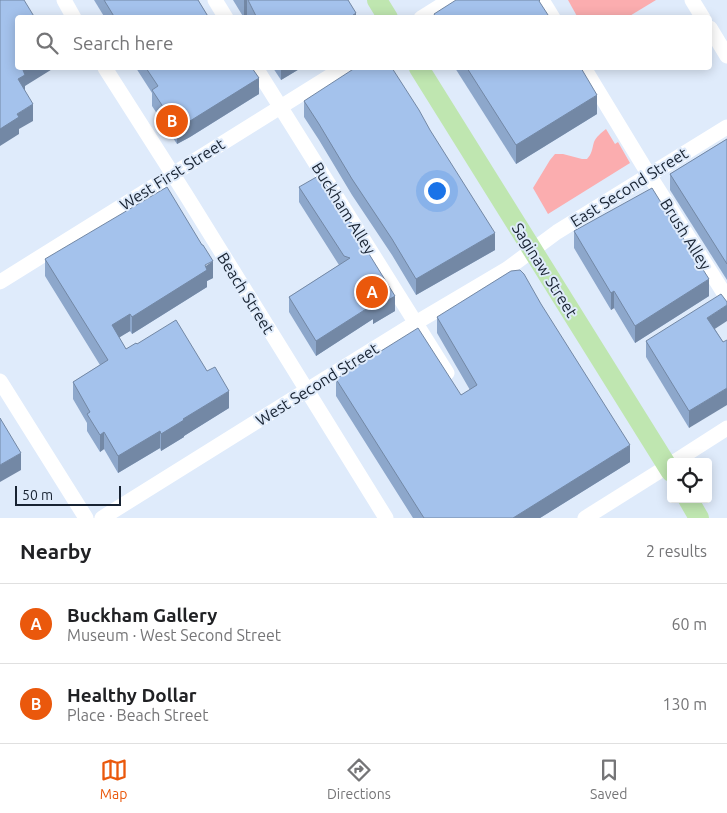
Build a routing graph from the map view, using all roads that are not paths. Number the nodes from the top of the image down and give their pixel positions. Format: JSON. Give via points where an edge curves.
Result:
{"nodes":[{"id":1,"x":64,"y":0,"type":"edge"},
{"id":2,"x":215,"y":0,"type":"edge"},
{"id":3,"x":377,"y":0,"type":"edge"},
{"id":4,"x":450,"y":0,"type":"edge"},
{"id":5,"x":542,"y":0,"type":"edge"},
{"id":6,"x":692,"y":0,"type":"edge"},
{"id":7,"x":72,"y":15,"type":"edge"},
{"id":8,"x":224,"y":15,"type":"edge"},
{"id":9,"x":386,"y":15,"type":"edge"},
{"id":10,"x":427,"y":15,"type":"edge"},
{"id":11,"x":550,"y":15,"type":"edge"},
{"id":12,"x":701,"y":15,"type":"edge"},
{"id":13,"x":712,"y":31,"type":"edge"},
{"id":14,"x":727,"y":56,"type":"edge"},
{"id":15,"x":106,"y":70,"type":"edge"},
{"id":16,"x":257,"y":70,"type":"edge"},
{"id":17,"x":341,"y":70,"type":"edge"},
{"id":18,"x":420,"y":70,"type":"edge"},
{"id":19,"x":585,"y":70,"type":"edge"},
{"id":20,"x":281,"y":106,"type":"junction"},
{"id":21,"x":727,"y":127,"type":"edge"},
{"id":22,"x":172,"y":174,"type":"junction"},
{"id":23,"x":649,"y":175,"type":"junction"},
{"id":24,"x":533,"y":250,"type":"junction"},
{"id":25,"x":0,"y":282,"type":"edge"},
{"id":26,"x":724,"y":299,"type":"edge"},
{"id":27,"x":416,"y":323,"type":"junction"},
{"id":28,"x":447,"y":373,"type":"edge"},
{"id":29,"x":0,"y":381,"type":"edge"},
{"id":30,"x":307,"y":390,"type":"junction"},
{"id":31,"x":727,"y":428,"type":"edge"},
{"id":32,"x":683,"y":458,"type":"edge"},
{"id":33,"x":667,"y":460,"type":"edge"},
{"id":34,"x":667,"y":468,"type":"edge"},
{"id":35,"x":691,"y":503,"type":"edge"},
{"id":36,"x":86,"y":518,"type":"edge"},
{"id":37,"x":102,"y":518,"type":"edge"},
{"id":38,"x":386,"y":518,"type":"edge"},
{"id":39,"x":585,"y":518,"type":"edge"},
{"id":40,"x":700,"y":518,"type":"edge"}],
"edges":[{"from":1,"to":7,"type":"street"},
{"from":2,"to":8,"type":"street"},
{"from":3,"to":9,"type":"main road"},
{"from":4,"to":10,"type":"street"},
{"from":5,"to":11,"type":"street"},
{"from":6,"to":12,"type":"street"},
{"from":13,"to":14,"type":"street"},
{"from":15,"to":22,"type":"street","name":"Beach Street"},
{"from":16,"to":20,"type":"street","name":"Buckham Alley"},
{"from":17,"to":20,"type":"street","name":"West First Street"},
{"from":18,"to":24,"type":"main road","name":"Saginaw Street"},
{"from":19,"to":23,"type":"street","name":"Brush Alley"},
{"from":20,"to":22,"type":"street","name":"West First Street"},
{"from":20,"to":27,"type":"street","name":"Buckham Alley"},
{"from":21,"to":23,"type":"street","name":"East Second Street"},
{"from":22,"to":25,"type":"street","name":"West First Street"},
{"from":22,"to":30,"type":"street","name":"Beach Street"},
{"from":23,"to":24,"type":"street","name":"East Second Street","via":[[556,232]]},
{"from":23,"to":26,"type":"street","name":"Brush Alley"},
{"from":24,"to":27,"type":"street","name":"West Second Street"},
{"from":24,"to":33,"type":"main road","name":"Saginaw Street"},
{"from":27,"to":28,"type":"street","name":"Buckham Alley"},
{"from":27,"to":30,"type":"street","name":"West Second Street"},
{"from":29,"to":36,"type":"street"},
{"from":30,"to":37,"type":"street","name":"West Second Street"},
{"from":30,"to":38,"type":"street","name":"Beach Street"},
{"from":31,"to":32,"type":"street"},
{"from":34,"to":39,"type":"street"},
{"from":35,"to":40,"type":"main road"}]}
